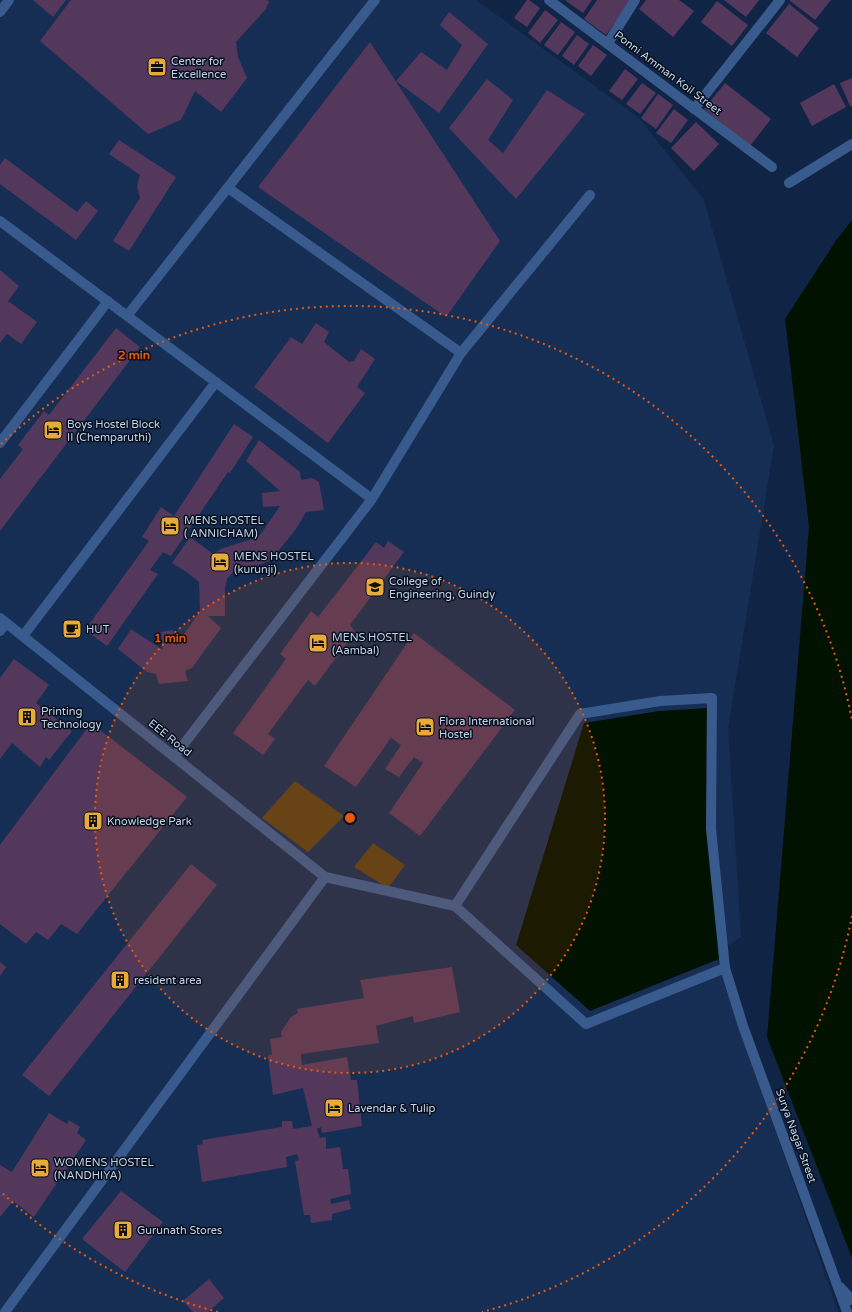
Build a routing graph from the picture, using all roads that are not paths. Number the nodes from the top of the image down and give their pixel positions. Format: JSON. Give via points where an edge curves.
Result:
{"nodes":[{"id":1,"x":9,"y":0,"type":"edge"},
{"id":2,"x":375,"y":0,"type":"edge"},
{"id":3,"x":549,"y":0,"type":"edge"},
{"id":4,"x":635,"y":0,"type":"edge"},
{"id":5,"x":780,"y":0,"type":"edge"},
{"id":6,"x":0,"y":12,"type":"edge"},
{"id":7,"x":608,"y":43,"type":"junction"},
{"id":8,"x":694,"y":109,"type":"junction"},
{"id":9,"x":852,"y":144,"type":"edge"},
{"id":10,"x":772,"y":167,"type":"dead end"},
{"id":11,"x":789,"y":184,"type":"dead end"},
{"id":12,"x":228,"y":188,"type":"junction"},
{"id":13,"x":590,"y":195,"type":"dead end"},
{"id":14,"x":0,"y":221,"type":"edge"},
{"id":15,"x":108,"y":301,"type":"junction"},
{"id":16,"x":127,"y":316,"type":"junction"},
{"id":17,"x":461,"y":353,"type":"junction"},
{"id":18,"x":216,"y":382,"type":"junction"},
{"id":19,"x":0,"y":443,"type":"edge"},
{"id":20,"x":372,"y":499,"type":"junction"},
{"id":21,"x":2,"y":624,"type":"edge"},
{"id":22,"x":23,"y":636,"type":"junction"},
{"id":23,"x":174,"y":757,"type":"junction"},
{"id":24,"x":325,"y":877,"type":"junction"},
{"id":25,"x":455,"y":906,"type":"junction"},
{"id":26,"x":725,"y":968,"type":"junction"},
{"id":27,"x":836,"y":1282,"type":"junction"},
{"id":28,"x":852,"y":1300,"type":"edge"},
{"id":29,"x":5,"y":1312,"type":"edge"},
{"id":30,"x":847,"y":1312,"type":"edge"}],
"edges":[{"from":1,"to":6,"type":"street"},
{"from":2,"to":12,"type":"street"},
{"from":3,"to":7,"type":"street","name":"Ponni Amman Koil Street"},
{"from":4,"to":7,"type":"street"},
{"from":5,"to":8,"type":"street"},
{"from":7,"to":8,"type":"street","name":"Ponni Amman Koil Street"},
{"from":8,"to":10,"type":"street","name":"Ponni Amman Koil Street"},
{"from":9,"to":11,"type":"street"},
{"from":12,"to":16,"type":"street"},
{"from":12,"to":17,"type":"street"},
{"from":13,"to":17,"type":"street"},
{"from":14,"to":15,"type":"street"},
{"from":15,"to":16,"type":"street"},
{"from":15,"to":19,"type":"street"},
{"from":16,"to":18,"type":"street"},
{"from":17,"to":20,"type":"street"},
{"from":18,"to":20,"type":"street"},
{"from":18,"to":22,"type":"street"},
{"from":20,"to":23,"type":"street"},
{"from":21,"to":22,"type":"street","name":"EEE Road"},
{"from":22,"to":23,"type":"street","name":"EEE Road"},
{"from":23,"to":24,"type":"street","name":"EEE Road"},
{"from":24,"to":25,"type":"street"},
{"from":24,"to":29,"type":"street"},
{"from":25,"to":26,"type":"street","via":[[586,1024]]},
{"from":25,"to":26,"type":"street","name":"Surya Nagar Street","via":[[580,714],[660,701],[712,698],[711,829]]},
{"from":26,"to":27,"type":"street","name":"Surya Nagar Street","via":[[743,1026]]},
{"from":27,"to":28,"type":"street"},
{"from":27,"to":30,"type":"street","name":"Surya Nagar Street"}]}
